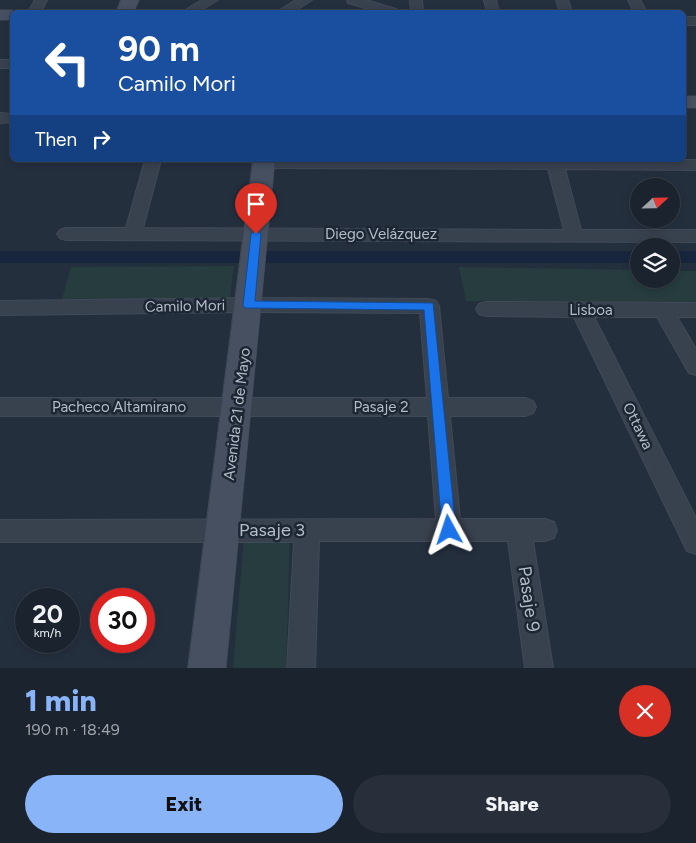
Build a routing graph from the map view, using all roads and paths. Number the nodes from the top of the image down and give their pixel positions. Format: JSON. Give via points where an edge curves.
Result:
{"nodes":[{"id":1,"x":212,"y":0,"type":"edge"},
{"id":2,"x":306,"y":0,"type":"edge"},
{"id":3,"x":353,"y":0,"type":"edge"},
{"id":4,"x":400,"y":0,"type":"edge"},
{"id":5,"x":193,"y":10,"type":"edge"},
{"id":6,"x":288,"y":10,"type":"edge"},
{"id":7,"x":379,"y":10,"type":"edge"},
{"id":8,"x":387,"y":10,"type":"edge"},
{"id":9,"x":152,"y":162,"type":"edge"},
{"id":10,"x":264,"y":162,"type":"edge"},
{"id":11,"x":555,"y":162,"type":"edge"},
{"id":12,"x":696,"y":165,"type":"edge"},
{"id":13,"x":66,"y":234,"type":"dead end"},
{"id":14,"x":133,"y":234,"type":"junction"},
{"id":15,"x":574,"y":235,"type":"junction"},
{"id":16,"x":696,"y":236,"type":"edge"},
{"id":17,"x":255,"y":247,"type":"junction"},
{"id":18,"x":249,"y":305,"type":"junction"},
{"id":19,"x":0,"y":308,"type":"edge"},
{"id":20,"x":486,"y":309,"type":"dead end"},
{"id":21,"x":580,"y":310,"type":"junction"},
{"id":22,"x":663,"y":310,"type":"junction"},
{"id":23,"x":696,"y":310,"type":"edge"},
{"id":24,"x":696,"y":367,"type":"edge"},
{"id":25,"x":238,"y":406,"type":"junction"},
{"id":26,"x":0,"y":407,"type":"edge"},
{"id":27,"x":438,"y":407,"type":"junction"},
{"id":28,"x":525,"y":407,"type":"dead end"},
{"id":29,"x":223,"y":530,"type":"junction"},
{"id":30,"x":307,"y":530,"type":"junction"},
{"id":31,"x":449,"y":530,"type":"junction"},
{"id":32,"x":519,"y":530,"type":"junction"},
{"id":33,"x":545,"y":530,"type":"dead end"},
{"id":34,"x":0,"y":532,"type":"edge"},
{"id":35,"x":696,"y":543,"type":"edge"},
{"id":36,"x":207,"y":668,"type":"edge"},
{"id":37,"x":301,"y":668,"type":"edge"},
{"id":38,"x":540,"y":668,"type":"edge"}],
"edges":[{"from":1,"to":5,"type":"street"},
{"from":2,"to":6,"type":"street"},
{"from":3,"to":7,"type":"street"},
{"from":4,"to":8,"type":"street"},
{"from":9,"to":14,"type":"street"},
{"from":10,"to":11,"type":"street"},
{"from":10,"to":17,"type":"street","name":"Avenida 21 de Mayo"},
{"from":11,"to":12,"type":"street"},
{"from":11,"to":15,"type":"street"},
{"from":13,"to":14,"type":"street","name":"Diego Velázquez"},
{"from":14,"to":17,"type":"street","name":"Diego Velázquez"},
{"from":15,"to":16,"type":"street","name":"Diego Velázquez"},
{"from":15,"to":17,"type":"street","name":"Diego Velázquez"},
{"from":17,"to":18,"type":"street","name":"Avenida 21 de Mayo"},
{"from":18,"to":19,"type":"street","name":"Camilo Mori"},
{"from":18,"to":25,"type":"street","name":"Avenida 21 de Mayo"},
{"from":18,"to":27,"type":"street","name":"Camilo Mori","via":[[429,306]]},
{"from":20,"to":21,"type":"street","name":"Lisboa"},
{"from":21,"to":22,"type":"street","name":"Lisboa"},
{"from":21,"to":35,"type":"street","name":"Ottawa"},
{"from":22,"to":23,"type":"street","name":"Lisboa"},
{"from":22,"to":24,"type":"street"},
{"from":25,"to":26,"type":"street","name":"Pacheco Altamirano"},
{"from":25,"to":27,"type":"street","name":"Pasaje 2"},
{"from":25,"to":29,"type":"street","name":"Avenida 21 de Mayo"},
{"from":27,"to":28,"type":"street","name":"Pasaje 2"},
{"from":27,"to":31,"type":"street"},
{"from":29,"to":30,"type":"street","name":"Pasaje 3"},
{"from":29,"to":34,"type":"street","name":"Pasaje 3"},
{"from":29,"to":36,"type":"street","name":"Avenida 21 de Mayo"},
{"from":30,"to":31,"type":"street","name":"Pasaje 3"},
{"from":30,"to":37,"type":"street"},
{"from":31,"to":32,"type":"street","name":"Pasaje 3"},
{"from":32,"to":33,"type":"street","name":"Pasaje 3"},
{"from":32,"to":38,"type":"street","name":"Pasaje 9"}]}
